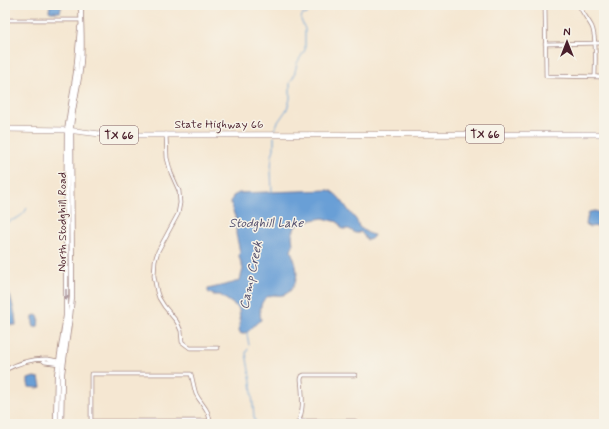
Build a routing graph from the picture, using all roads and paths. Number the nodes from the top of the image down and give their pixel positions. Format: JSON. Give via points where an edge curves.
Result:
{"nodes":[{"id":1,"x":81,"y":5,"type":"edge"},
{"id":2,"x":545,"y":5,"type":"edge"},
{"id":3,"x":579,"y":5,"type":"edge"},
{"id":4,"x":5,"y":20,"type":"edge"},
{"id":5,"x":81,"y":20,"type":"junction"},
{"id":6,"x":595,"y":43,"type":"junction"},
{"id":7,"x":604,"y":43,"type":"edge"},
{"id":8,"x":545,"y":44,"type":"junction"},
{"id":9,"x":595,"y":77,"type":"junction"},
{"id":10,"x":604,"y":77,"type":"edge"},
{"id":11,"x":5,"y":129,"type":"edge"},
{"id":12,"x":69,"y":130,"type":"junction"},
{"id":13,"x":166,"y":134,"type":"junction"},
{"id":14,"x":604,"y":134,"type":"edge"},
{"id":15,"x":218,"y":348,"type":"dead end"},
{"id":16,"x":60,"y":363,"type":"junction"},
{"id":17,"x":5,"y":370,"type":"edge"},
{"id":18,"x":355,"y":375,"type":"dead end"},
{"id":19,"x":91,"y":422,"type":"edge"},
{"id":20,"x":210,"y":422,"type":"edge"},
{"id":21,"x":298,"y":422,"type":"edge"},
{"id":22,"x":355,"y":422,"type":"dead end"},
{"id":23,"x":56,"y":424,"type":"edge"},
{"id":24,"x":61,"y":424,"type":"edge"}],
"edges":[{"from":1,"to":5,"type":"street","name":"North Stodghill Road"},
{"from":2,"to":8,"type":"street"},
{"from":3,"to":6,"type":"street","via":[[592,27]]},
{"from":4,"to":5,"type":"street"},
{"from":5,"to":12,"type":"street","name":"North Stodghill Road"},
{"from":6,"to":7,"type":"street"},
{"from":6,"to":8,"type":"street"},
{"from":6,"to":9,"type":"street"},
{"from":8,"to":9,"type":"street","via":[[546,76]]},
{"from":9,"to":10,"type":"street"},
{"from":11,"to":12,"type":"main road","number":"TX 66"},
{"from":12,"to":13,"type":"main road","name":"State Highway 66","number":"TX 66","via":[[100,134]]},
{"from":12,"to":16,"type":"main road","name":"North Stodghill Road","via":[[66,316]]},
{"from":13,"to":14,"type":"main road","name":"State Highway 66","number":"TX 66"},
{"from":13,"to":15,"type":"street","via":[[166,158],[179,191],[180,203],[178,214],[155,261],[156,290],[164,306],[178,322],[182,342],[190,348]]},
{"from":16,"to":17,"type":"street","via":[[40,359],[25,361]]},
{"from":16,"to":23,"type":"main road","name":"North Stodghill Road","via":[[56,388]]},
{"from":16,"to":24,"type":"main road","name":"North Stodghill Road"},
{"from":18,"to":21,"type":"street","via":[[302,376],[302,409]]},
{"from":19,"to":20,"type":"street"},
{"from":19,"to":20,"type":"street","via":[[91,374],[191,374],[197,396],[207,409]]},
{"from":21,"to":22,"type":"street"}]}
